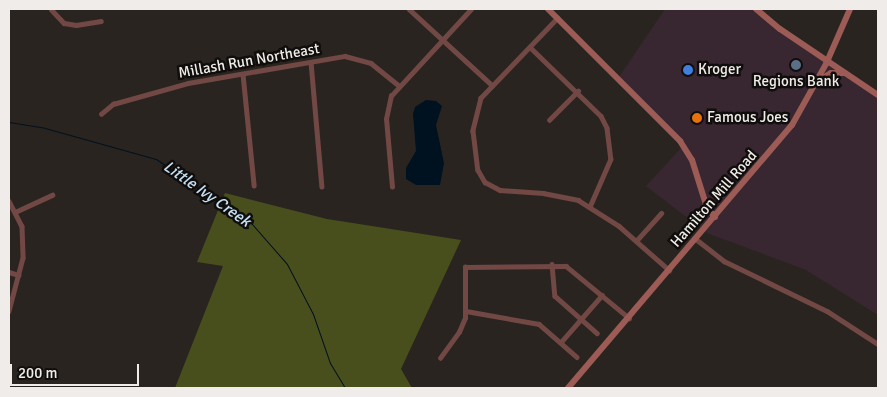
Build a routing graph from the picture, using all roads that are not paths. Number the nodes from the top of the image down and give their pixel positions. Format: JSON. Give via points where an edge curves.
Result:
{"nodes":[{"id":1,"x":51,"y":9,"type":"edge"},
{"id":2,"x":409,"y":9,"type":"edge"},
{"id":3,"x":471,"y":9,"type":"edge"},
{"id":4,"x":548,"y":9,"type":"edge"},
{"id":5,"x":756,"y":9,"type":"edge"},
{"id":6,"x":850,"y":9,"type":"edge"},
{"id":7,"x":558,"y":18,"type":"junction"},
{"id":8,"x":101,"y":21,"type":"dead end"},
{"id":9,"x":442,"y":40,"type":"junction"},
{"id":10,"x":530,"y":47,"type":"junction"},
{"id":11,"x":828,"y":59,"type":"junction"},
{"id":12,"x":312,"y":62,"type":"junction"},
{"id":13,"x":847,"y":73,"type":"junction"},
{"id":14,"x":243,"y":74,"type":"junction"},
{"id":15,"x":817,"y":82,"type":"junction"},
{"id":16,"x":398,"y":85,"type":"junction"},
{"id":17,"x":492,"y":85,"type":"junction"},
{"id":18,"x":578,"y":92,"type":"junction"},
{"id":19,"x":878,"y":95,"type":"edge"},
{"id":20,"x":101,"y":114,"type":"dead end"},
{"id":21,"x":549,"y":120,"type":"dead end"},
{"id":22,"x":254,"y":185,"type":"dead end"},
{"id":23,"x":322,"y":187,"type":"dead end"},
{"id":24,"x":392,"y":187,"type":"dead end"},
{"id":25,"x":52,"y":196,"type":"dead end"},
{"id":26,"x":9,"y":201,"type":"edge"},
{"id":27,"x":590,"y":207,"type":"junction"},
{"id":28,"x":15,"y":212,"type":"junction"},
{"id":29,"x":661,"y":213,"type":"dead end"},
{"id":30,"x":715,"y":217,"type":"junction"},
{"id":31,"x":696,"y":239,"type":"junction"},
{"id":32,"x":637,"y":240,"type":"junction"},
{"id":33,"x":552,"y":264,"type":"junction"},
{"id":34,"x":669,"y":270,"type":"junction"},
{"id":35,"x":9,"y":272,"type":"edge"},
{"id":36,"x":19,"y":275,"type":"junction"},
{"id":37,"x":602,"y":296,"type":"junction"},
{"id":38,"x":9,"y":311,"type":"edge"},
{"id":39,"x":466,"y":311,"type":"junction"},
{"id":40,"x":629,"y":318,"type":"junction"},
{"id":41,"x":581,"y":320,"type":"junction"},
{"id":42,"x":597,"y":333,"type":"dead end"},
{"id":43,"x":561,"y":342,"type":"junction"},
{"id":44,"x":878,"y":344,"type":"edge"},
{"id":45,"x":577,"y":357,"type":"dead end"},
{"id":46,"x":440,"y":358,"type":"dead end"},
{"id":47,"x":568,"y":388,"type":"edge"}],
"edges":[{"from":1,"to":8,"type":"street","via":[[64,23],[76,25]]},
{"from":2,"to":9,"type":"street"},
{"from":3,"to":9,"type":"street"},
{"from":4,"to":7,"type":"main road"},
{"from":5,"to":11,"type":"main road","via":[[780,29]]},
{"from":6,"to":11,"type":"main road","name":"Hamilton Mill Road"},
{"from":7,"to":10,"type":"street"},
{"from":7,"to":30,"type":"main road","via":[[680,141],[692,160],[707,208]]},
{"from":9,"to":16,"type":"street"},
{"from":9,"to":17,"type":"street"},
{"from":10,"to":17,"type":"street"},
{"from":10,"to":18,"type":"street"},
{"from":11,"to":13,"type":"main road"},
{"from":11,"to":15,"type":"main road","name":"Hamilton Mill Road"},
{"from":12,"to":14,"type":"street","name":"Millash Run Northeast"},
{"from":12,"to":16,"type":"street","name":"Millash Run Northeast","via":[[346,56],[360,58],[382,70]]},
{"from":12,"to":23,"type":"street"},
{"from":13,"to":15,"type":"main road","via":[[831,72]]},
{"from":13,"to":19,"type":"main road"},
{"from":14,"to":20,"type":"street","name":"Millash Run Northeast","via":[[188,83],[113,104]]},
{"from":14,"to":22,"type":"street"},
{"from":15,"to":30,"type":"main road","name":"Hamilton Mill Road","via":[[792,125]]},
{"from":16,"to":24,"type":"street","via":[[387,107]]},
{"from":17,"to":27,"type":"street","via":[[477,108],[473,131],[478,170],[485,182],[500,190],[555,194]]},
{"from":18,"to":21,"type":"street"},
{"from":18,"to":27,"type":"street","via":[[601,116],[612,151],[609,166]]},
{"from":25,"to":28,"type":"street"},
{"from":26,"to":28,"type":"street"},
{"from":27,"to":32,"type":"street"},
{"from":28,"to":36,"type":"street","via":[[22,226],[23,258]]},
{"from":29,"to":32,"type":"street"},
{"from":30,"to":31,"type":"main road","name":"Hamilton Mill Road"},
{"from":31,"to":34,"type":"main road","name":"Hamilton Mill Road"},
{"from":31,"to":44,"type":"street","via":[[724,261],[827,311]]},
{"from":32,"to":34,"type":"street"},
{"from":33,"to":37,"type":"street","via":[[572,268]]},
{"from":33,"to":39,"type":"street","via":[[465,267]]},
{"from":33,"to":41,"type":"street","via":[[553,292]]},
{"from":34,"to":40,"type":"main road","name":"Hamilton Mill Road"},
{"from":35,"to":36,"type":"street"},
{"from":36,"to":38,"type":"street"},
{"from":37,"to":40,"type":"street"},
{"from":37,"to":41,"type":"street"},
{"from":39,"to":43,"type":"street","via":[[533,322]]},
{"from":39,"to":46,"type":"street","via":[[459,332]]},
{"from":40,"to":47,"type":"main road","name":"Hamilton Mill Road"},
{"from":41,"to":42,"type":"street"},
{"from":41,"to":43,"type":"street"},
{"from":43,"to":45,"type":"street"}]}
